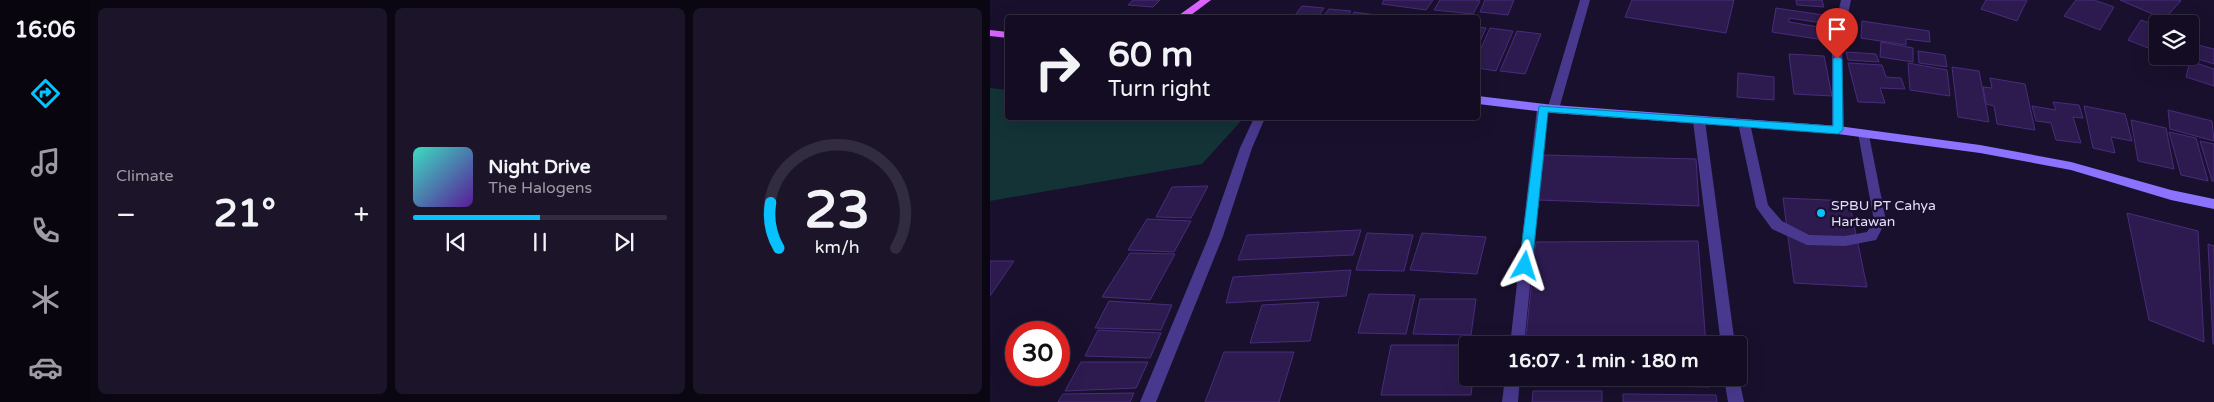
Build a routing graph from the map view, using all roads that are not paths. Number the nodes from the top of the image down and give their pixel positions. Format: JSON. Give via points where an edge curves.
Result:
{"nodes":[{"id":1,"x":1206,"y":0,"type":"edge"},
{"id":2,"x":1585,"y":0,"type":"edge"},
{"id":3,"x":1846,"y":0,"type":"edge"},
{"id":4,"x":1184,"y":15,"type":"edge"},
{"id":5,"x":990,"y":33,"type":"edge"},
{"id":6,"x":1005,"y":35,"type":"edge"},
{"id":7,"x":1480,"y":100,"type":"edge"},
{"id":8,"x":1548,"y":109,"type":"junction"},
{"id":9,"x":1258,"y":120,"type":"edge"},
{"id":10,"x":1699,"y":121,"type":"junction"},
{"id":11,"x":1744,"y":123,"type":"junction"},
{"id":12,"x":1838,"y":130,"type":"junction"},
{"id":13,"x":1864,"y":133,"type":"junction"},
{"id":14,"x":2214,"y":204,"type":"edge"},
{"id":15,"x":1517,"y":336,"type":"edge"},
{"id":16,"x":1727,"y":336,"type":"edge"},
{"id":17,"x":1512,"y":386,"type":"edge"},
{"id":18,"x":1733,"y":386,"type":"edge"},
{"id":19,"x":1148,"y":402,"type":"edge"},
{"id":20,"x":1510,"y":402,"type":"edge"},
{"id":21,"x":1736,"y":402,"type":"edge"}],
"edges":[{"from":1,"to":4,"type":"main road"},
{"from":2,"to":8,"type":"street"},
{"from":3,"to":12,"type":"street","via":[[1837,42]]},
{"from":5,"to":6,"type":"main road"},
{"from":7,"to":8,"type":"street"},
{"from":8,"to":10,"type":"street"},
{"from":8,"to":15,"type":"street"},
{"from":9,"to":19,"type":"street","via":[[1216,236]]},
{"from":10,"to":11,"type":"street"},
{"from":10,"to":16,"type":"street"},
{"from":11,"to":12,"type":"street"},
{"from":11,"to":13,"type":"street","via":[[1762,208],[1777,225],[1807,240],[1845,242],[1871,236],[1880,221]]},
{"from":12,"to":13,"type":"street"},
{"from":13,"to":14,"type":"street","via":[[2071,166]]},
{"from":17,"to":20,"type":"street"},
{"from":18,"to":21,"type":"street"}]}
